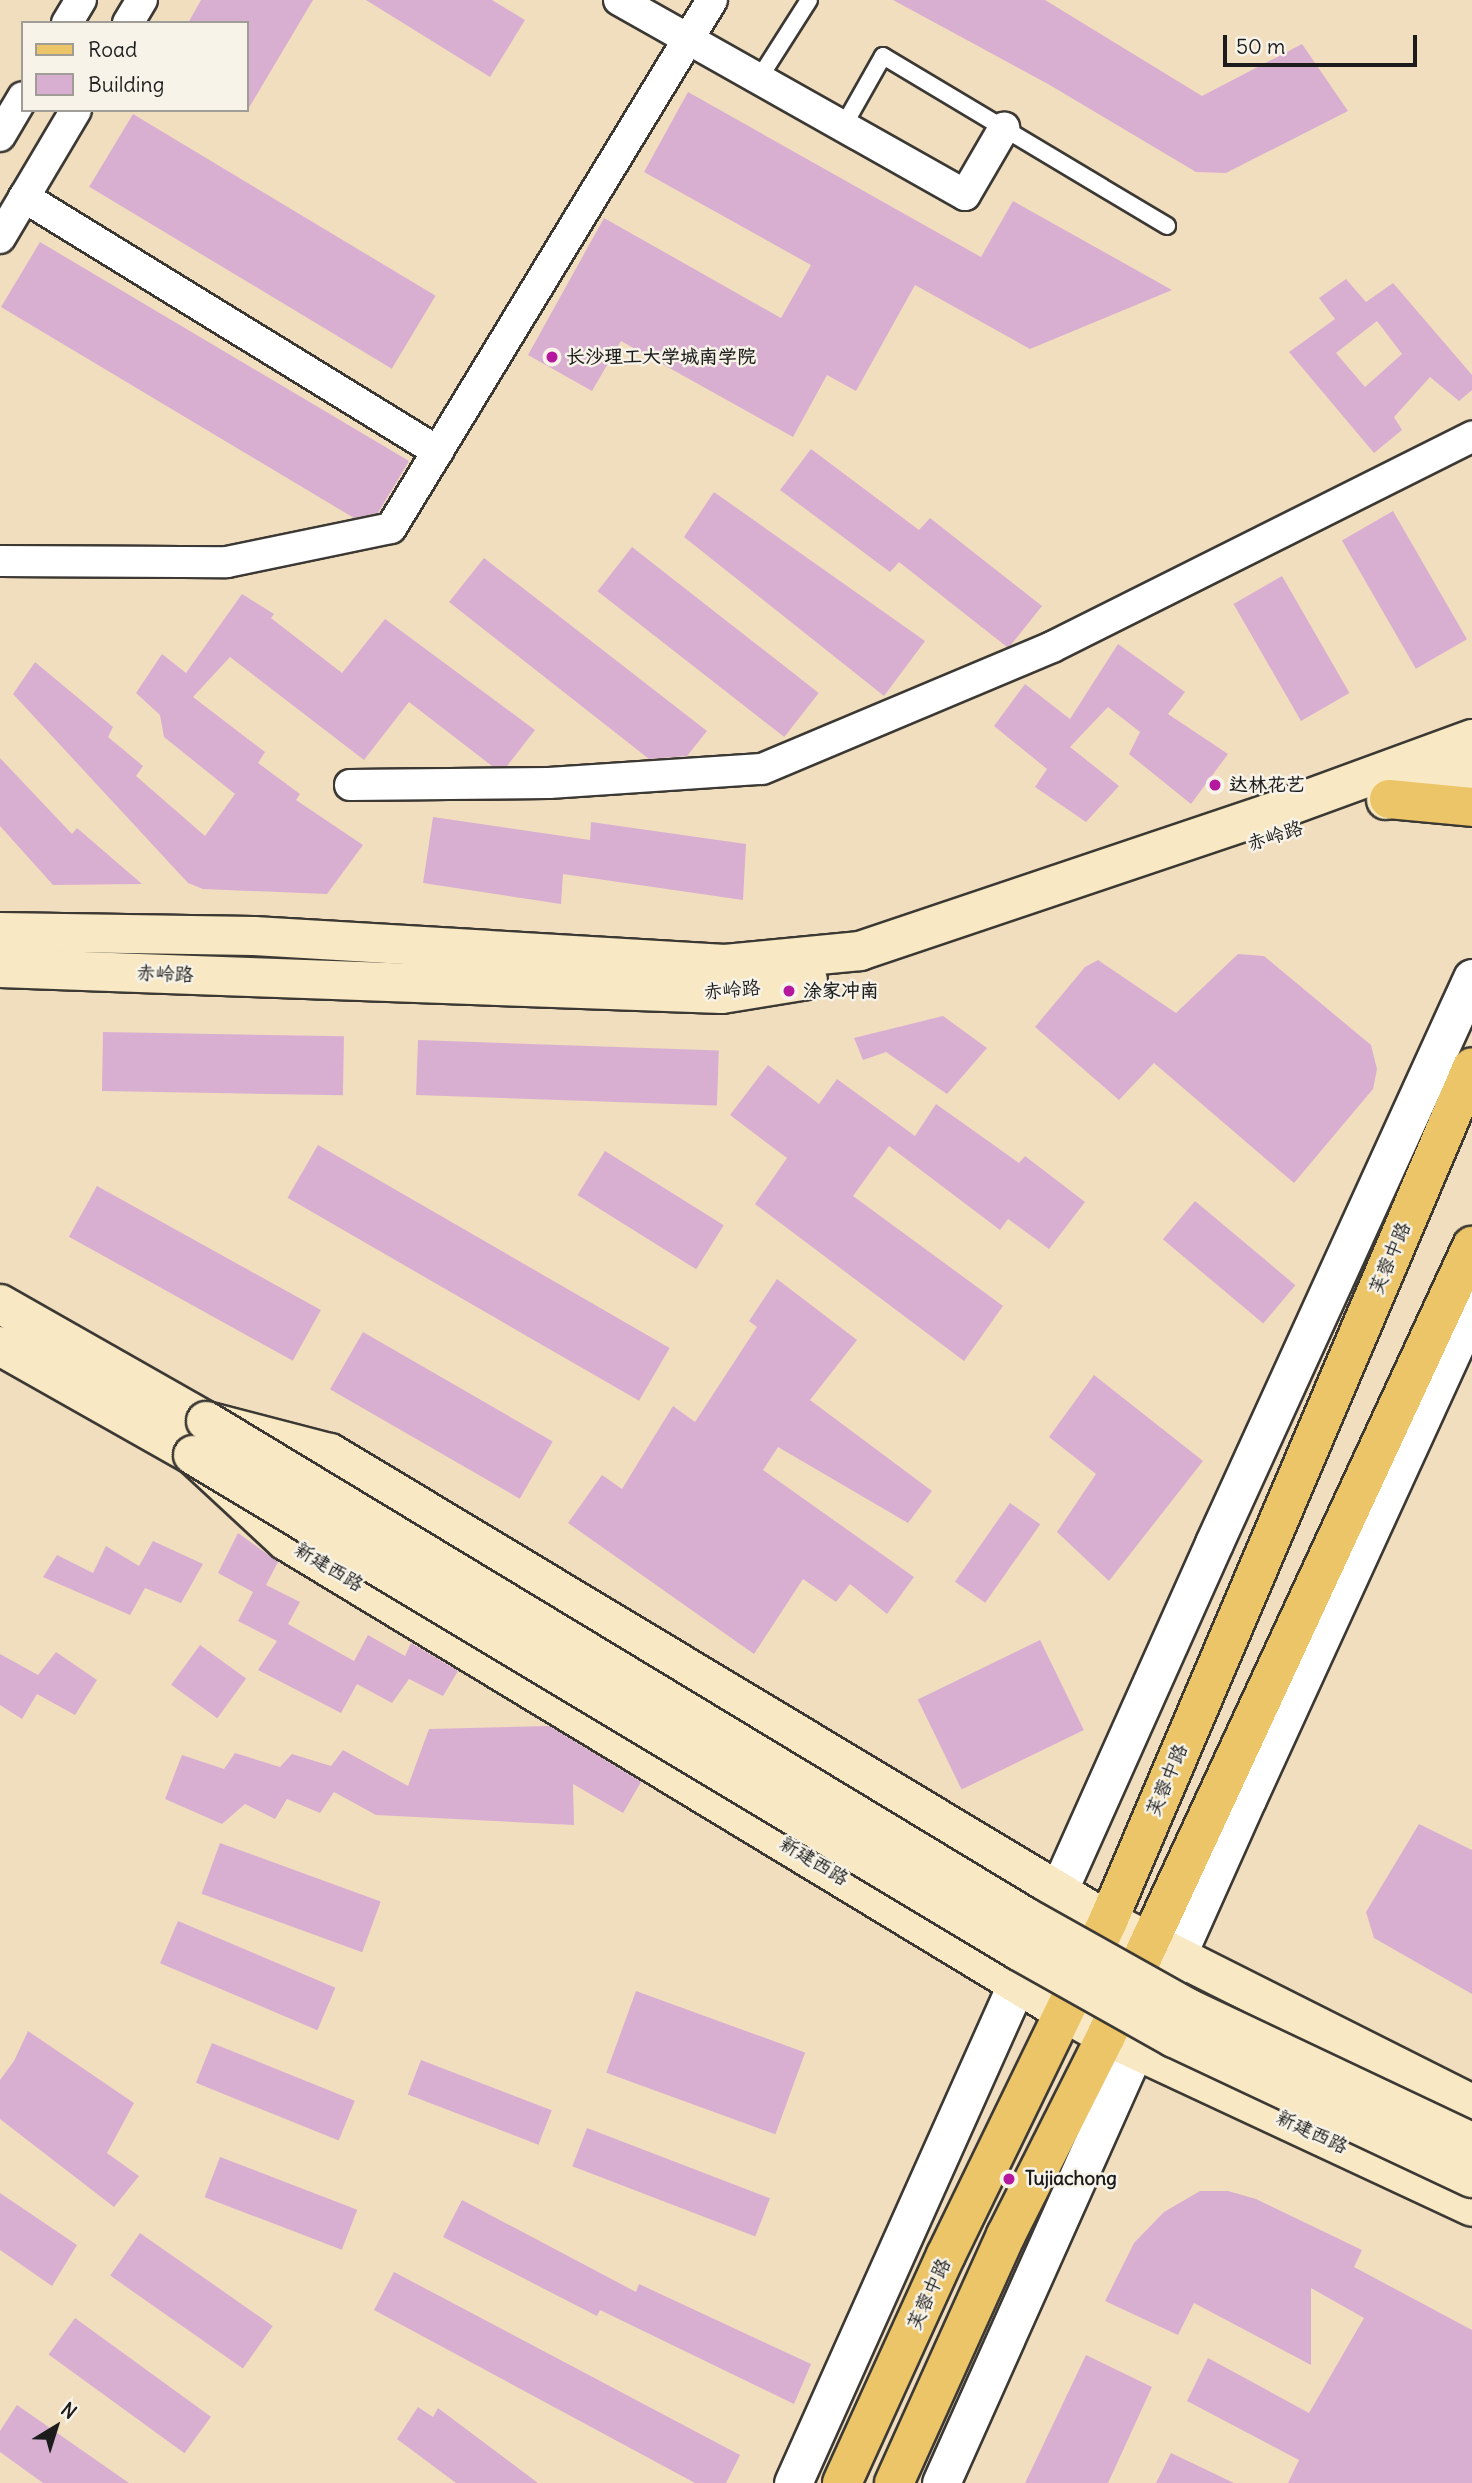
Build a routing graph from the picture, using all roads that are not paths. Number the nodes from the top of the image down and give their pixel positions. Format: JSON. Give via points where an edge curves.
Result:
{"nodes":[{"id":1,"x":81,"y":0,"type":"edge"},
{"id":2,"x":142,"y":0,"type":"edge"},
{"id":3,"x":619,"y":0,"type":"edge"},
{"id":4,"x":712,"y":0,"type":"edge"},
{"id":5,"x":809,"y":0,"type":"edge"},
{"id":6,"x":68,"y":21,"type":"edge"},
{"id":7,"x":129,"y":21,"type":"edge"},
{"id":8,"x":688,"y":38,"type":"junction"},
{"id":9,"x":761,"y":77,"type":"junction"},
{"id":10,"x":21,"y":100,"type":"edge"},
{"id":11,"x":75,"y":112,"type":"edge"},
{"id":12,"x":844,"y":125,"type":"junction"},
{"id":13,"x":1004,"y":128,"type":"junction"},
{"id":14,"x":0,"y":136,"type":"edge"},
{"id":15,"x":24,"y":197,"type":"junction"},
{"id":16,"x":1167,"y":226,"type":"dead end"},
{"id":17,"x":0,"y":238,"type":"edge"},
{"id":18,"x":1472,"y":437,"type":"edge"},
{"id":19,"x":438,"y":452,"type":"junction"},
{"id":20,"x":0,"y":561,"type":"edge"},
{"id":21,"x":1471,"y":747,"type":"edge"},
{"id":22,"x":350,"y":785,"type":"dead end"},
{"id":23,"x":1390,"y":799,"type":"junction"},
{"id":24,"x":1472,"y":807,"type":"edge"},
{"id":25,"x":0,"y":932,"type":"edge"},
{"id":26,"x":0,"y":968,"type":"edge"},
{"id":27,"x":1472,"y":978,"type":"edge"},
{"id":28,"x":1472,"y":1067,"type":"edge"},
{"id":29,"x":1472,"y":1246,"type":"edge"},
{"id":30,"x":0,"y":1304,"type":"edge"},
{"id":31,"x":1472,"y":1308,"type":"edge"},
{"id":32,"x":0,"y":1346,"type":"edge"},
{"id":33,"x":199,"y":1438,"type":"junction"},
{"id":34,"x":1059,"y":1891,"type":"junction"},
{"id":35,"x":1108,"y":1921,"type":"junction"},
{"id":36,"x":1163,"y":1950,"type":"junction"},
{"id":37,"x":1018,"y":1984,"type":"junction"},
{"id":38,"x":1065,"y":2012,"type":"junction"},
{"id":39,"x":1120,"y":2042,"type":"junction"},
{"id":40,"x":1472,"y":2104,"type":"edge"},
{"id":41,"x":1472,"y":2143,"type":"edge"},
{"id":42,"x":1472,"y":2178,"type":"edge"},
{"id":43,"x":1472,"y":2207,"type":"edge"},
{"id":44,"x":793,"y":2483,"type":"edge"},
{"id":45,"x":842,"y":2483,"type":"edge"},
{"id":46,"x":894,"y":2483,"type":"edge"},
{"id":47,"x":942,"y":2483,"type":"edge"}],
"edges":[{"from":1,"to":6,"type":"street"},
{"from":2,"to":7,"type":"street"},
{"from":3,"to":8,"type":"street"},
{"from":4,"to":8,"type":"street"},
{"from":5,"to":9,"type":"lane"},
{"from":8,"to":9,"type":"street"},
{"from":8,"to":19,"type":"street"},
{"from":9,"to":12,"type":"street"},
{"from":10,"to":14,"type":"street"},
{"from":11,"to":15,"type":"street"},
{"from":12,"to":13,"type":"street","via":[[965,195]]},
{"from":12,"to":13,"type":"lane","via":[[883,56]]},
{"from":13,"to":16,"type":"lane"},
{"from":15,"to":17,"type":"street"},
{"from":15,"to":19,"type":"street"},
{"from":18,"to":22,"type":"street","via":[[1052,647],[762,769],[550,783]]},
{"from":19,"to":20,"type":"street","via":[[391,528],[227,562]]},
{"from":21,"to":23,"type":"main road","name":"赤岭路"},
{"from":21,"to":25,"type":"main road","name":"赤岭路","via":[[860,951],[724,964],[254,936]]},
{"from":23,"to":24,"type":"main road"},
{"from":23,"to":26,"type":"main road","name":"赤岭路","via":[[1130,882],[897,966],[722,994]]},
{"from":27,"to":34,"type":"street"},
{"from":28,"to":35,"type":"main road","name":"芙蓉中路"},
{"from":29,"to":36,"type":"main road"},
{"from":30,"to":33,"type":"main road","name":"新建西路"},
{"from":31,"to":36,"type":"street"},
{"from":32,"to":33,"type":"main road","name":"新建西路"},
{"from":33,"to":34,"type":"main road","name":"新建西路","via":[[330,1453]]},
{"from":33,"to":37,"type":"main road","name":"新建西路","via":[[286,1541]]},
{"from":33,"to":41,"type":"main road","name":"新建西路","bridge":true,"via":[[1188,2008]]},
{"from":33,"to":42,"type":"main road","name":"新建西路","bridge":true,"via":[[1031,1957],[1174,2038]]},
{"from":34,"to":35,"type":"main road","name":"新建西路"},
{"from":34,"to":37,"type":"street"},
{"from":35,"to":36,"type":"main road","name":"新建西路"},
{"from":35,"to":38,"type":"main road","name":"芙蓉中路"},
{"from":36,"to":39,"type":"main road"},
{"from":36,"to":40,"type":"main road","name":"新建西路"},
{"from":37,"to":38,"type":"main road","name":"新建西路"},
{"from":37,"to":44,"type":"street"},
{"from":38,"to":39,"type":"main road","name":"新建西路"},
{"from":38,"to":45,"type":"main road","name":"芙蓉中路","via":[[946,2255]]},
{"from":39,"to":43,"type":"main road","name":"新建西路"},
{"from":39,"to":46,"type":"main road","via":[[1006,2235]]},
{"from":39,"to":47,"type":"street"}]}
